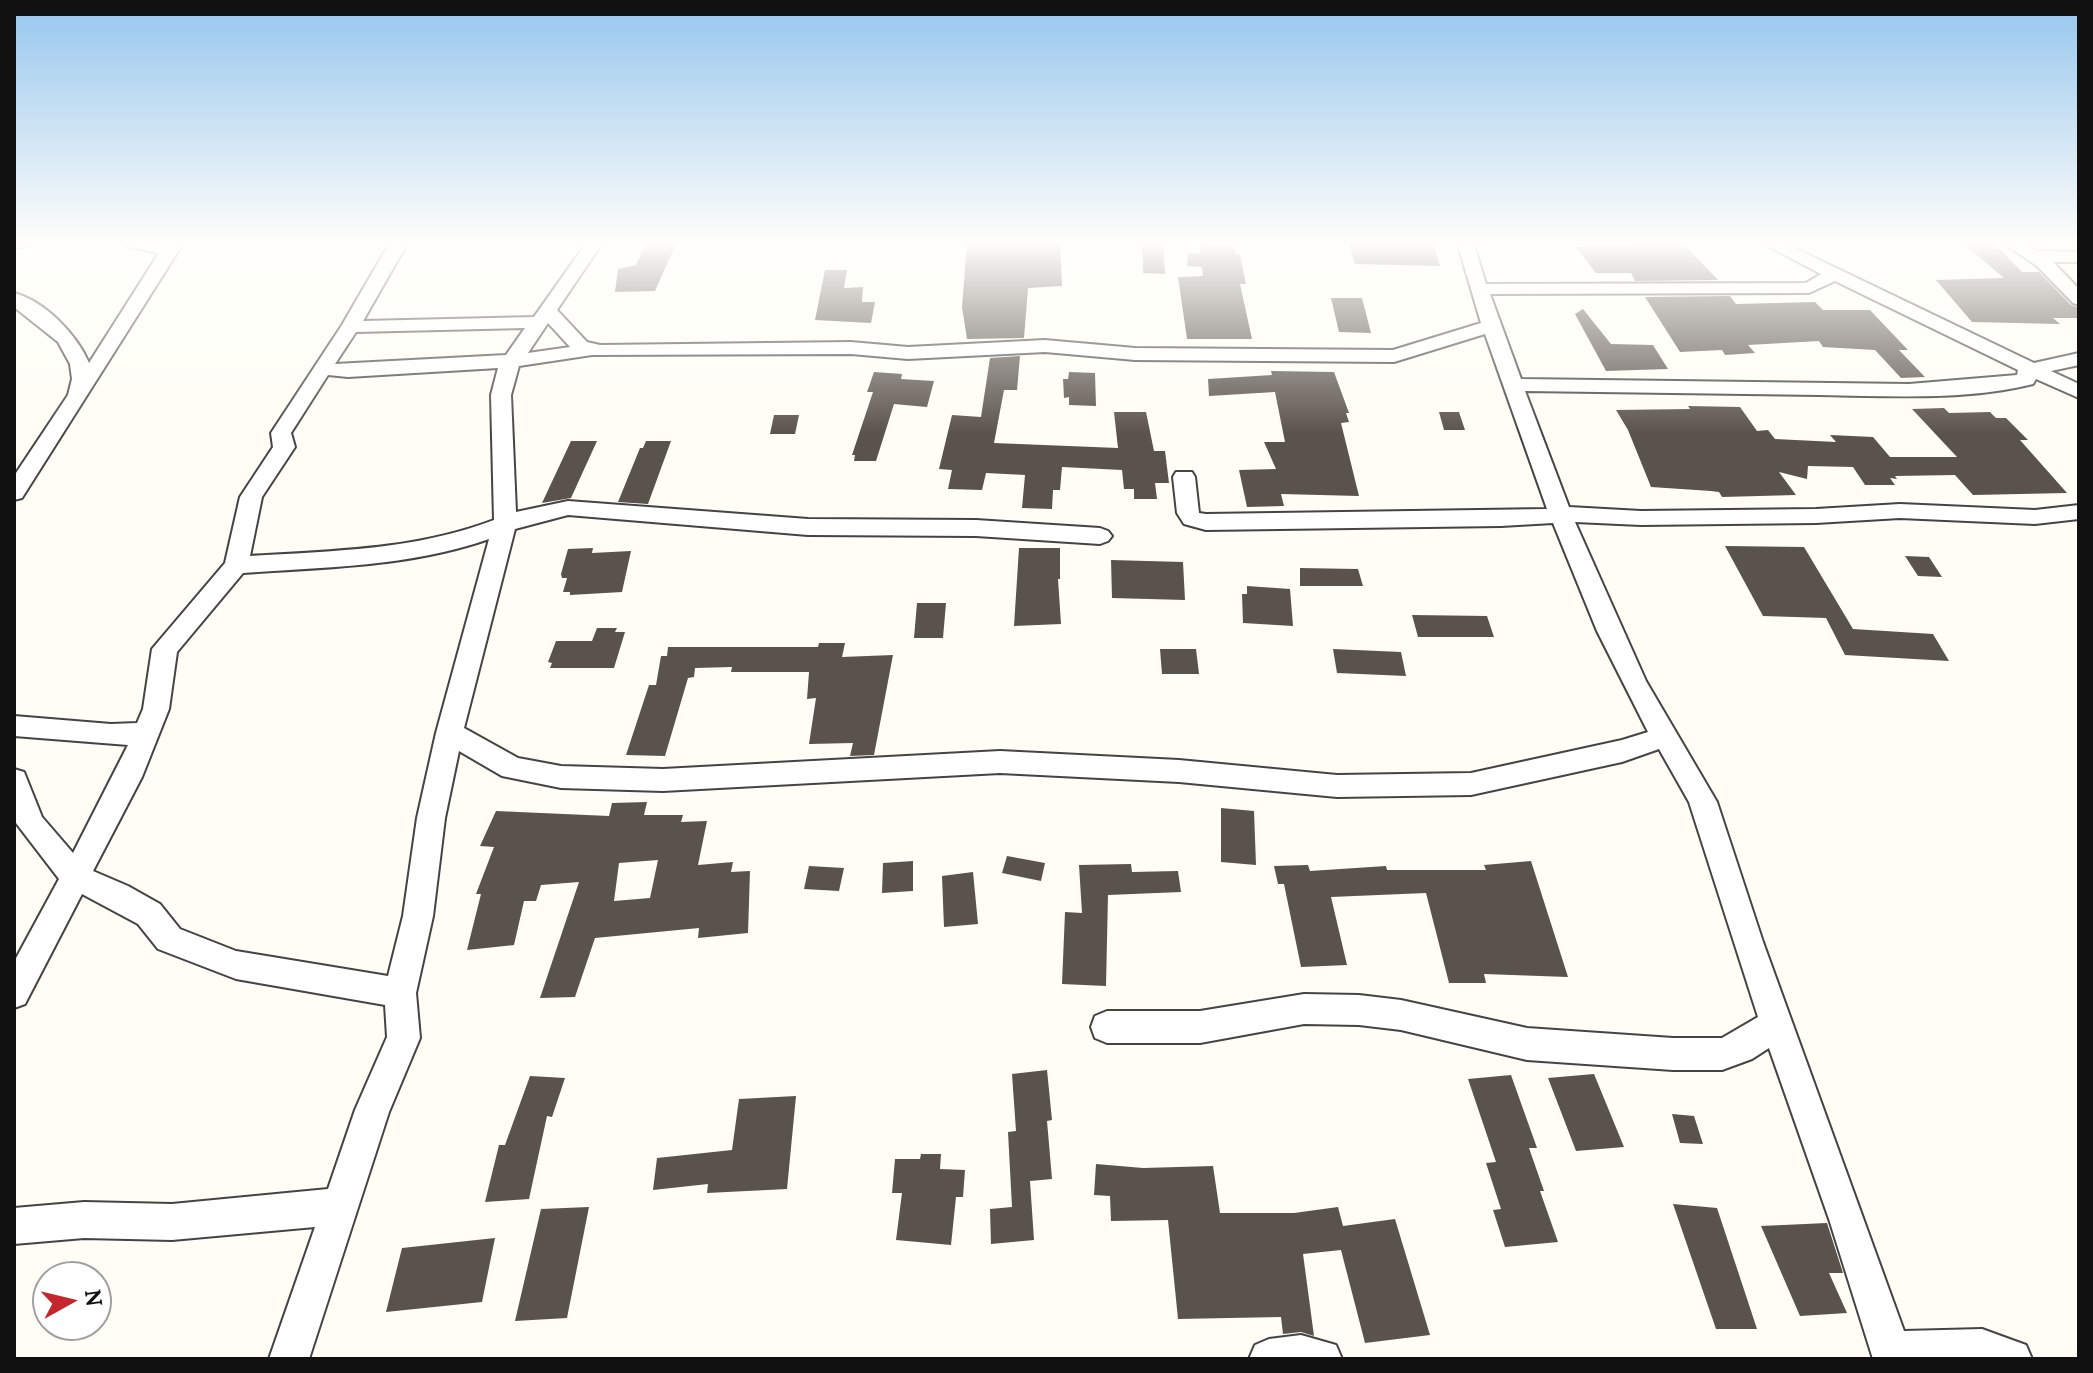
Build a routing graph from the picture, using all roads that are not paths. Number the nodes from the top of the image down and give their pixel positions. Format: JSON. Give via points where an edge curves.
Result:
{"nodes":[{"id":1,"x":25,"y":306,"type":"edge"},
{"id":2,"x":135,"y":306,"type":"edge"},
{"id":3,"x":362,"y":306,"type":"edge"},
{"id":4,"x":549,"y":306,"type":"edge"},
{"id":5,"x":1485,"y":306,"type":"edge"},
{"id":6,"x":1899,"y":306,"type":"edge"},
{"id":7,"x":542,"y":316,"type":"junction"},
{"id":8,"x":351,"y":325,"type":"junction"},
{"id":9,"x":1492,"y":326,"type":"junction"},
{"id":10,"x":588,"y":350,"type":"junction"},
{"id":11,"x":2079,"y":359,"type":"edge"},
{"id":12,"x":512,"y":361,"type":"junction"},
{"id":13,"x":322,"y":369,"type":"junction"},
{"id":14,"x":2028,"y":370,"type":"junction"},
{"id":15,"x":1513,"y":385,"type":"junction"},
{"id":16,"x":2079,"y":392,"type":"edge"},
{"id":17,"x":78,"y":395,"type":"junction"},
{"id":18,"x":1184,"y":477,"type":"dead end"},
{"id":19,"x":14,"y":493,"type":"edge"},
{"id":20,"x":2079,"y":512,"type":"edge"},
{"id":21,"x":1561,"y":517,"type":"junction"},
{"id":22,"x":505,"y":524,"type":"junction"},
{"id":23,"x":1100,"y":536,"type":"dead end"},
{"id":24,"x":236,"y":565,"type":"junction"},
{"id":25,"x":14,"y":726,"type":"edge"},
{"id":26,"x":146,"y":733,"type":"junction"},
{"id":27,"x":449,"y":733,"type":"junction"},
{"id":28,"x":1664,"y":737,"type":"junction"},
{"id":29,"x":14,"y":780,"type":"edge"},
{"id":30,"x":75,"y":877,"type":"junction"},
{"id":31,"x":14,"y":993,"type":"edge"},
{"id":32,"x":400,"y":993,"type":"junction"},
{"id":33,"x":1774,"y":1025,"type":"junction"},
{"id":34,"x":1107,"y":1027,"type":"dead end"},
{"id":35,"x":340,"y":1206,"type":"junction"},
{"id":36,"x":14,"y":1226,"type":"edge"},
{"id":37,"x":1892,"y":1355,"type":"edge"},
{"id":38,"x":289,"y":1359,"type":"edge"},
{"id":39,"x":1269,"y":1359,"type":"edge"},
{"id":40,"x":1322,"y":1359,"type":"edge"},
{"id":41,"x":2012,"y":1359,"type":"edge"}],
"edges":[{"from":1,"to":17,"type":"street","via":[[67,340],[82,364],[84,380]]},
{"from":2,"to":17,"type":"street"},
{"from":3,"to":8,"type":"street"},
{"from":4,"to":7,"type":"street"},
{"from":5,"to":9,"type":"street"},
{"from":6,"to":14,"type":"street"},
{"from":7,"to":8,"type":"street","via":[[501,326],[439,323],[375,330]]},
{"from":7,"to":10,"type":"street"},
{"from":7,"to":12,"type":"street"},
{"from":8,"to":13,"type":"street"},
{"from":9,"to":10,"type":"street","via":[[1394,356],[1135,354],[1045,346],[908,353],[851,348]]},
{"from":9,"to":15,"type":"street"},
{"from":10,"to":12,"type":"street"},
{"from":11,"to":14,"type":"street"},
{"from":12,"to":13,"type":"street"},
{"from":12,"to":22,"type":"street","via":[[501,395]]},
{"from":13,"to":24,"type":"street","via":[[281,433],[284,447],[251,497]]},
{"from":14,"to":15,"type":"street","via":[[2026,380],[1909,390]]},
{"from":14,"to":16,"type":"street"},
{"from":15,"to":21,"type":"street"},
{"from":17,"to":19,"type":"street"},
{"from":18,"to":21,"type":"street","via":[[1188,513],[1206,522]]},
{"from":20,"to":21,"type":"street","via":[[2035,517],[1909,511]]},
{"from":21,"to":28,"type":"street","via":[[1633,682]]},
{"from":22,"to":23,"type":"street","via":[[545,509],[568,508],[808,527],[976,528]]},
{"from":22,"to":24,"type":"street","via":[[395,554]]},
{"from":22,"to":27,"type":"street"},
{"from":24,"to":26,"type":"street","via":[[165,649],[156,709]]},
{"from":25,"to":26,"type":"street"},
{"from":26,"to":30,"type":"street"},
{"from":27,"to":28,"type":"street","via":[[512,768],[561,777],[663,780],[1000,762],[1337,786],[1471,784]]},
{"from":27,"to":32,"type":"street"},
{"from":28,"to":33,"type":"street","via":[[1687,767],[1703,802]]},
{"from":29,"to":30,"type":"street","via":[[30,823]]},
{"from":30,"to":31,"type":"street"},
{"from":30,"to":32,"type":"street","via":[[149,914],[169,939],[236,965]]},
{"from":32,"to":35,"type":"street","via":[[404,1038],[372,1110]]},
{"from":33,"to":34,"type":"street","via":[[1722,1054],[1527,1044],[1359,1010],[1304,1009],[1200,1027]]},
{"from":33,"to":37,"type":"street","via":[[1861,1253]]},
{"from":35,"to":36,"type":"street","via":[[172,1222],[84,1220]]},
{"from":35,"to":38,"type":"street"},
{"from":37,"to":41,"type":"street","via":[[1982,1349]]},
{"from":39,"to":40,"type":"street"}]}
